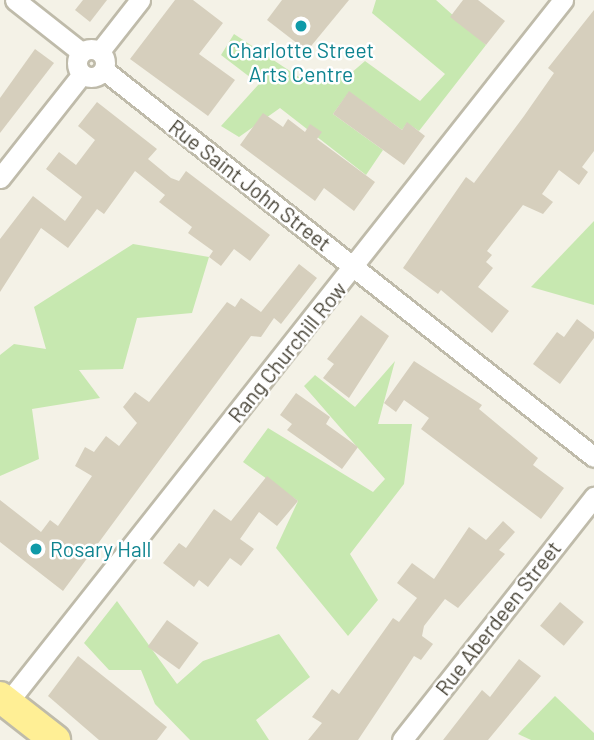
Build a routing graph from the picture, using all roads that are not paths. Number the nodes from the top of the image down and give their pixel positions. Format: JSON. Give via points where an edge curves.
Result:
{"nodes":[{"id":1,"x":15,"y":0,"type":"edge"},
{"id":2,"x":140,"y":0,"type":"edge"},
{"id":3,"x":563,"y":0,"type":"edge"},
{"id":4,"x":95,"y":58,"type":"junction"},
{"id":5,"x":0,"y":178,"type":"edge"},
{"id":6,"x":354,"y":268,"type":"junction"},
{"id":7,"x":594,"y":457,"type":"edge"},
{"id":8,"x":594,"y":497,"type":"edge"},
{"id":9,"x":4,"y":700,"type":"edge"},
{"id":10,"x":55,"y":740,"type":"edge"},
{"id":11,"x":402,"y":740,"type":"edge"}],
"edges":[{"from":1,"to":4,"type":"street","name":"Rue Saint John Street"},
{"from":2,"to":4,"type":"street"},
{"from":3,"to":6,"type":"street","name":"Rang Churchill Row"},
{"from":4,"to":5,"type":"street","via":[[77,66],[82,74]]},
{"from":4,"to":6,"type":"street","name":"Rue Saint John Street"},
{"from":6,"to":7,"type":"street","name":"Rue Saint John Street"},
{"from":6,"to":9,"type":"street","name":"Rang Churchill Row"},
{"from":8,"to":11,"type":"street","name":"Rue Aberdeen Street"},
{"from":9,"to":10,"type":"main road"}]}
